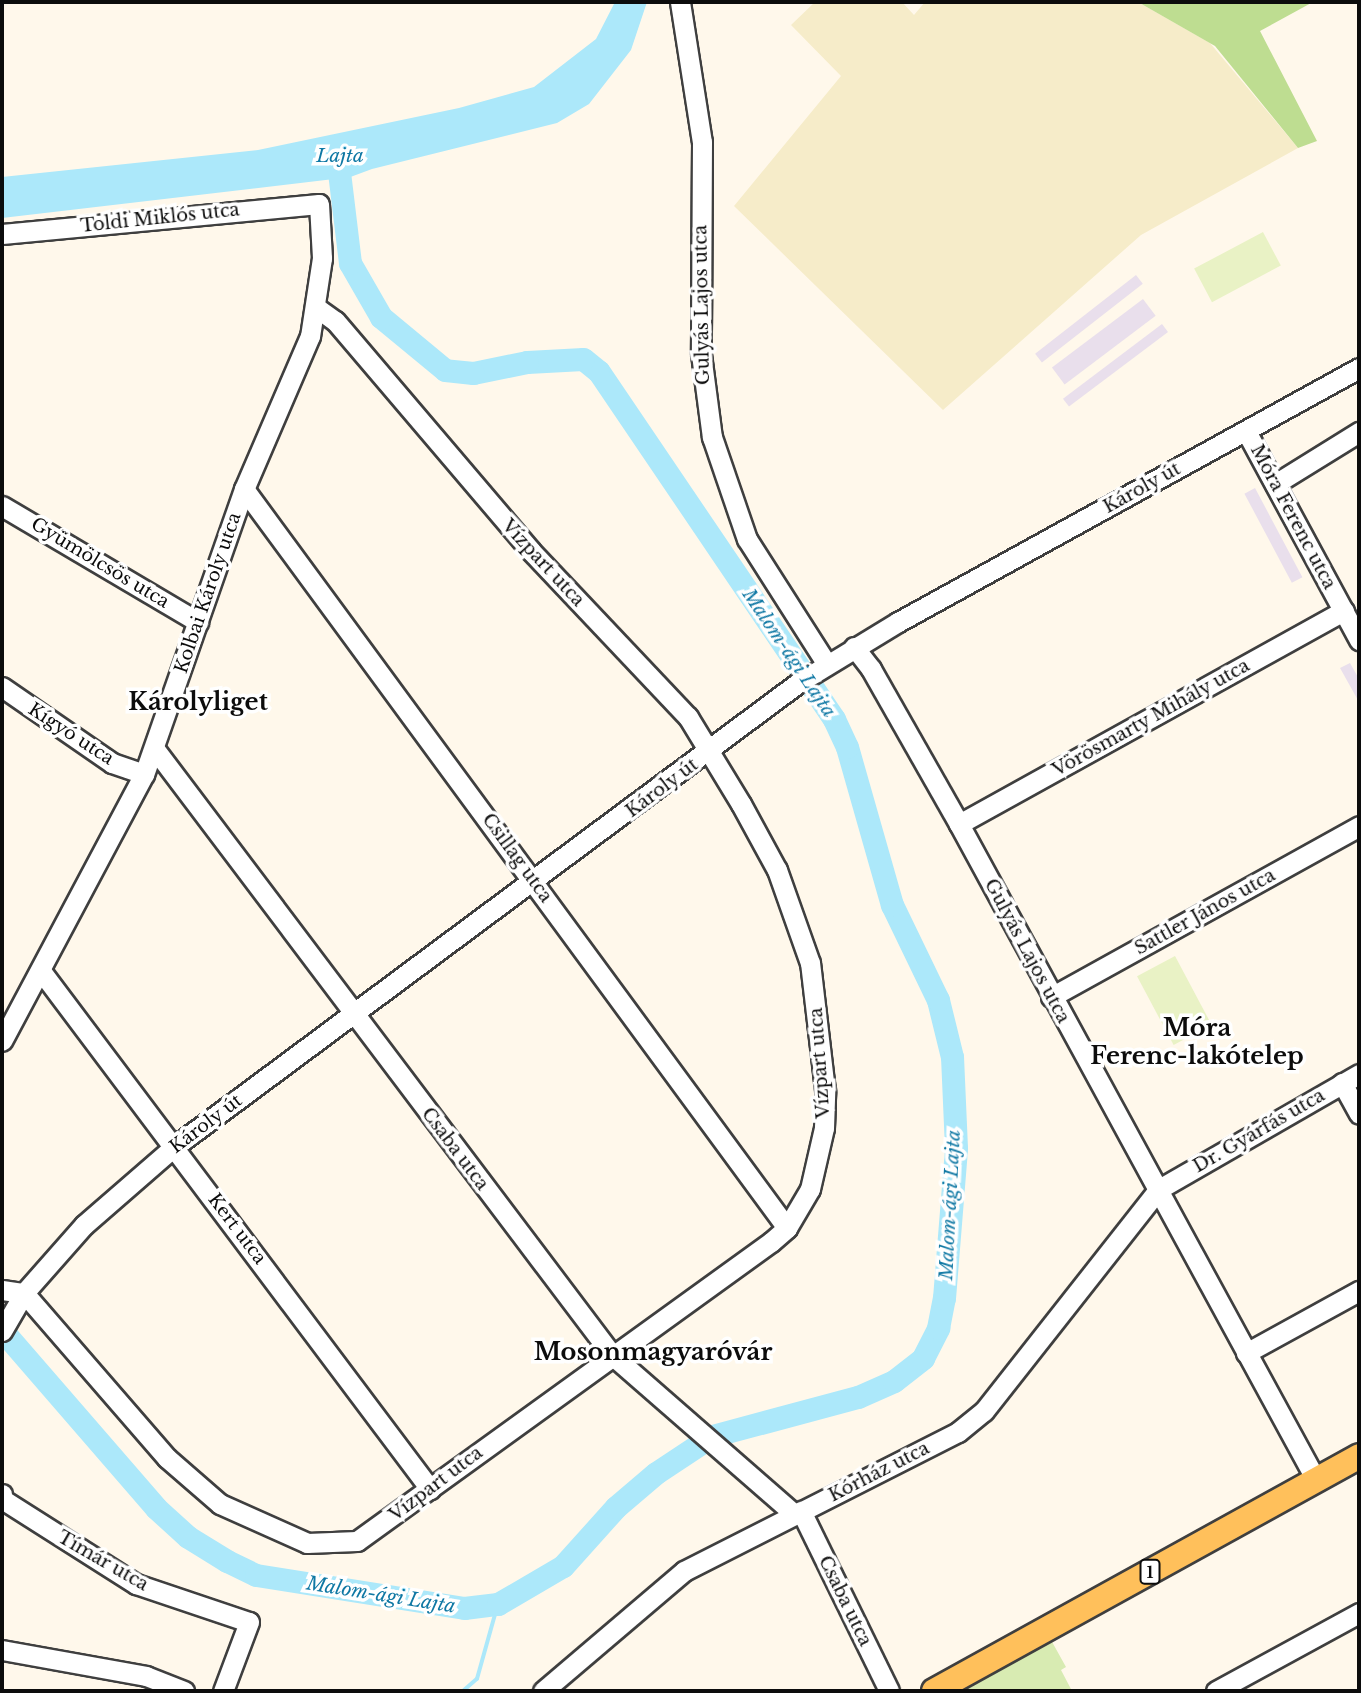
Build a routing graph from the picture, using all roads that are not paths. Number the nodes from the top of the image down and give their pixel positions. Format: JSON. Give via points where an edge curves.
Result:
{"nodes":[{"id":1,"x":680,"y":2,"type":"edge"},
{"id":2,"x":319,"y":204,"type":"joint"},
{"id":3,"x":2,"y":234,"type":"edge"},
{"id":4,"x":317,"y":308,"type":"junction"},
{"id":5,"x":1359,"y":368,"type":"edge"},
{"id":6,"x":1246,"y":431,"type":"junction"},
{"id":7,"x":1359,"y":432,"type":"edge"},
{"id":8,"x":1275,"y":484,"type":"junction"},
{"id":9,"x":244,"y":489,"type":"junction"},
{"id":10,"x":2,"y":506,"type":"edge"},
{"id":11,"x":1344,"y":611,"type":"junction"},
{"id":12,"x":198,"y":622,"type":"junction"},
{"id":13,"x":1359,"y":640,"type":"edge"},
{"id":14,"x":854,"y":647,"type":"junction"},
{"id":15,"x":821,"y":667,"type":"junction"},
{"id":16,"x":2,"y":687,"type":"edge"},
{"id":17,"x":154,"y":748,"type":"junction"},
{"id":18,"x":710,"y":752,"type":"junction"},
{"id":19,"x":144,"y":774,"type":"junction"},
{"id":20,"x":959,"y":824,"type":"junction"},
{"id":21,"x":1359,"y":826,"type":"edge"},
{"id":22,"x":535,"y":882,"type":"junction"},
{"id":23,"x":41,"y":971,"type":"junction"},
{"id":24,"x":1051,"y":997,"type":"junction"},
{"id":25,"x":352,"y":1015,"type":"junction"},
{"id":26,"x":2,"y":1041,"type":"edge"},
{"id":27,"x":1351,"y":1078,"type":"edge"},
{"id":28,"x":1359,"y":1114,"type":"edge"},
{"id":29,"x":175,"y":1146,"type":"junction"},
{"id":30,"x":1158,"y":1189,"type":"junction"},
{"id":31,"x":788,"y":1228,"type":"junction"},
{"id":32,"x":2,"y":1290,"type":"edge"},
{"id":33,"x":1359,"y":1291,"type":"edge"},
{"id":34,"x":24,"y":1293,"type":"junction"},
{"id":35,"x":2,"y":1331,"type":"edge"},
{"id":36,"x":1246,"y":1353,"type":"junction"},
{"id":37,"x":612,"y":1355,"type":"junction"},
{"id":38,"x":1359,"y":1456,"type":"edge"},
{"id":39,"x":1316,"y":1480,"type":"junction"},
{"id":40,"x":430,"y":1489,"type":"junction"},
{"id":41,"x":2,"y":1497,"type":"edge"},
{"id":42,"x":797,"y":1513,"type":"junction"},
{"id":43,"x":1359,"y":1613,"type":"edge"},
{"id":44,"x":2,"y":1650,"type":"edge"},
{"id":45,"x":143,"y":1684,"type":"edge"},
{"id":46,"x":938,"y":1690,"type":"edge"},
{"id":47,"x":184,"y":1691,"type":"edge"},
{"id":48,"x":223,"y":1691,"type":"edge"},
{"id":49,"x":543,"y":1691,"type":"edge"},
{"id":50,"x":889,"y":1691,"type":"edge"},
{"id":51,"x":1216,"y":1691,"type":"edge"}],
"edges":[{"from":1,"to":15,"type":"street","name":"Gulyás Lajos utca","via":[[702,142],[701,341],[712,437],[747,539]]},
{"from":2,"to":3,"type":"street","name":"Toldi Miklós utca"},
{"from":2,"to":4,"type":"street","name":"Kolbai Károly utca","via":[[322,258]]},
{"from":4,"to":9,"type":"street","name":"Kolbai Károly utca","via":[[310,336]]},
{"from":4,"to":18,"type":"street","name":"Vízpart utca","via":[[335,321],[523,542],[688,717]]},
{"from":5,"to":6,"type":"street","name":"Károly út"},
{"from":6,"to":8,"type":"street","name":"Móra Ferenc utca"},
{"from":6,"to":14,"type":"street","name":"Károly út"},
{"from":7,"to":8,"type":"street"},
{"from":8,"to":11,"type":"street","name":"Móra Ferenc utca"},
{"from":9,"to":12,"type":"street","name":"Kolbai Károly utca"},
{"from":9,"to":22,"type":"street","name":"Csillag utca"},
{"from":10,"to":12,"type":"street","name":"Gyümölcsös utca"},
{"from":11,"to":13,"type":"street","name":"Móra Ferenc utca"},
{"from":11,"to":20,"type":"street","name":"Vörösmarty Mihály utca"},
{"from":12,"to":17,"type":"street","name":"Kolbai Károly utca"},
{"from":14,"to":15,"type":"street","name":"Károly út"},
{"from":14,"to":20,"type":"street","name":"Gulyás Lajos utca","via":[[871,668]]},
{"from":15,"to":18,"type":"street","name":"Károly út"},
{"from":16,"to":19,"type":"street","name":"Kígyó utca","via":[[112,762]]},
{"from":17,"to":19,"type":"street","name":"Kolbai Károly utca"},
{"from":17,"to":25,"type":"street","name":"Csaba utca"},
{"from":18,"to":22,"type":"street","name":"Károly út"},
{"from":18,"to":31,"type":"street","name":"Vízpart utca","via":[[777,870],[810,963],[824,1128],[807,1197]]},
{"from":19,"to":23,"type":"street","name":"Kolbai Károly utca"},
{"from":20,"to":24,"type":"street","name":"Gulyás Lajos utca"},
{"from":21,"to":24,"type":"street","name":"Sattler János utca"},
{"from":22,"to":25,"type":"street","name":"Károly út"},
{"from":22,"to":31,"type":"street","name":"Csillag utca"},
{"from":23,"to":26,"type":"street","name":"Kolbai Károly utca"},
{"from":23,"to":29,"type":"street","name":"Kert utca"},
{"from":24,"to":30,"type":"street","name":"Gulyás Lajos utca"},
{"from":25,"to":29,"type":"street","name":"Károly út"},
{"from":25,"to":37,"type":"street","name":"Csaba utca"},
{"from":27,"to":28,"type":"street"},
{"from":27,"to":30,"type":"street","name":"Dr. Gyárfás utca"},
{"from":29,"to":34,"type":"street","name":"Károly út","via":[[84,1225]]},
{"from":29,"to":40,"type":"street","name":"Kert utca"},
{"from":30,"to":36,"type":"street","name":"Gulyás Lajos utca"},
{"from":30,"to":42,"type":"street","name":"Kórház utca","via":[[984,1411],[958,1432]]},
{"from":31,"to":37,"type":"street","name":"Vízpart utca"},
{"from":32,"to":34,"type":"street"},
{"from":33,"to":36,"type":"street"},
{"from":34,"to":35,"type":"street","name":"Károly út"},
{"from":34,"to":40,"type":"street","name":"Vízpart utca","via":[[167,1458],[220,1504],[245,1519],[307,1542],[357,1541]]},
{"from":36,"to":39,"type":"street","name":"Gulyás Lajos utca"},
{"from":37,"to":40,"type":"street","name":"Vízpart utca"},
{"from":37,"to":42,"type":"street","name":"Csaba utca"},
{"from":38,"to":39,"type":"main road","number":"1"},
{"from":39,"to":46,"type":"main road","number":"1"},
{"from":41,"to":48,"type":"street","name":"Tímár utca","via":[[136,1584],[249,1622]]},
{"from":42,"to":49,"type":"street","name":"Kórház utca","via":[[684,1571]]},
{"from":42,"to":50,"type":"street","name":"Csaba utca"},
{"from":43,"to":51,"type":"street"},
{"from":44,"to":45,"type":"street"},
{"from":45,"to":47,"type":"street"}]}
